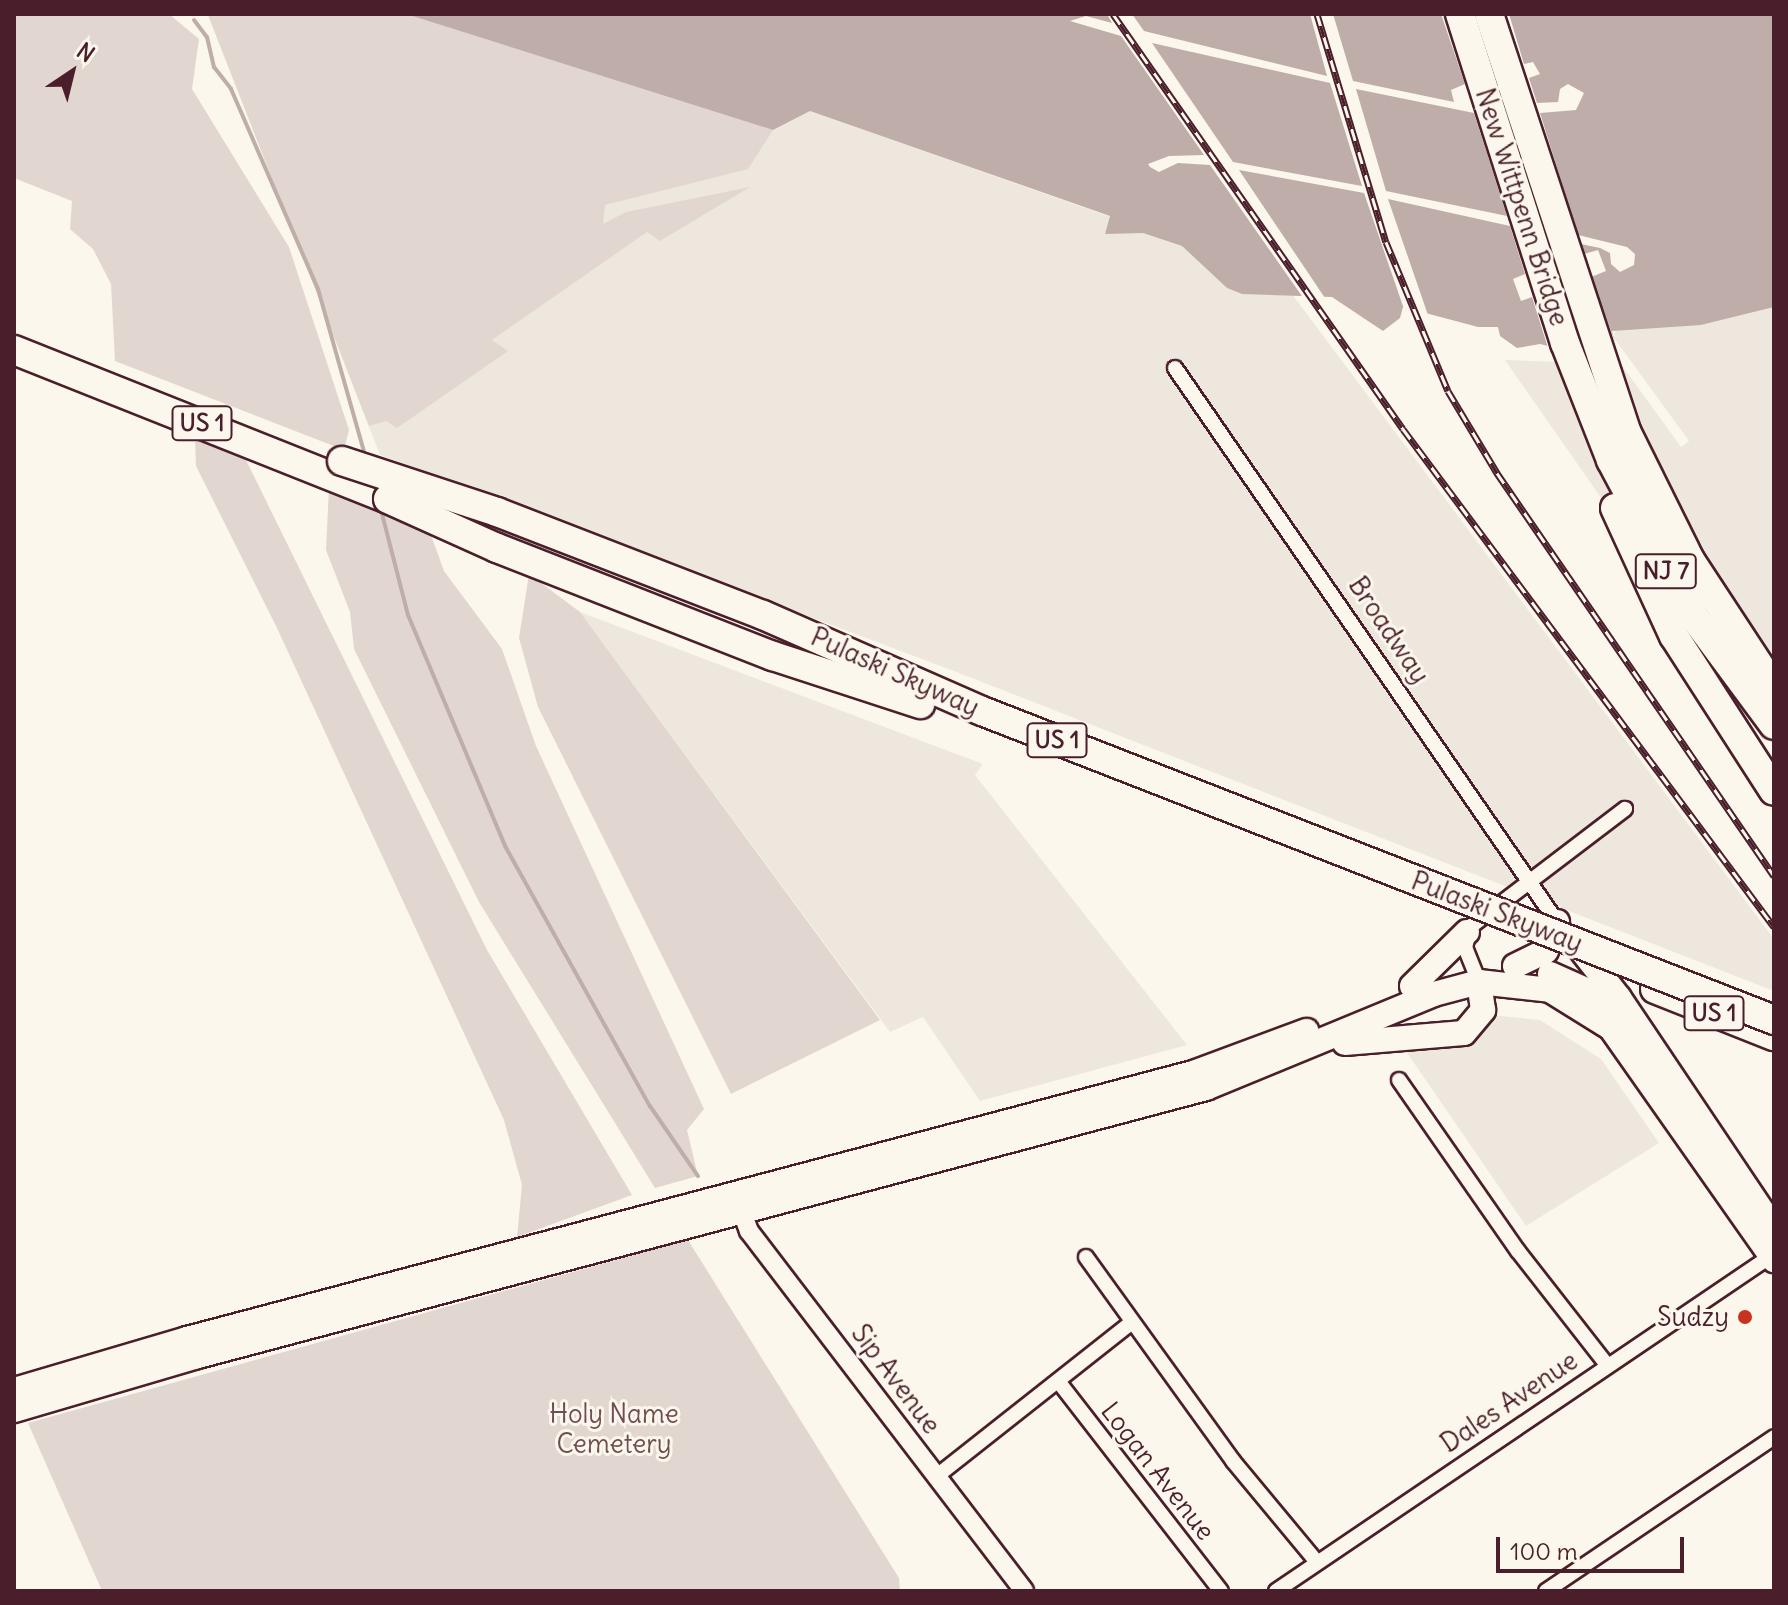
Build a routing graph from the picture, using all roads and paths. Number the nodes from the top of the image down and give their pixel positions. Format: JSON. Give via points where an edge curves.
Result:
{"nodes":[{"id":1,"x":1460,"y":14,"type":"edge"},
{"id":2,"x":1489,"y":14,"type":"edge"},
{"id":3,"x":14,"y":333,"type":"edge"},
{"id":4,"x":1565,"y":343,"type":"junction"},
{"id":5,"x":14,"y":350,"type":"edge"},
{"id":6,"x":1175,"y":368,"type":"dead end"},
{"id":7,"x":1599,"y":395,"type":"junction"},
{"id":8,"x":1766,"y":671,"type":"edge"},
{"id":9,"x":1774,"y":688,"type":"edge"},
{"id":10,"x":1774,"y":725,"type":"edge"},
{"id":11,"x":1774,"y":791,"type":"edge"},
{"id":12,"x":1625,"y":809,"type":"dead end"},
{"id":13,"x":1527,"y":881,"type":"junction"},
{"id":14,"x":1557,"y":922,"type":"junction"},
{"id":15,"x":1467,"y":932,"type":"junction"},
{"id":16,"x":1515,"y":966,"type":"junction"},
{"id":17,"x":1475,"y":974,"type":"junction"},
{"id":18,"x":1412,"y":986,"type":"junction"},
{"id":19,"x":1774,"y":1020,"type":"edge"},
{"id":20,"x":1642,"y":1036,"type":"junction"},
{"id":21,"x":1774,"y":1036,"type":"edge"},
{"id":22,"x":1292,"y":1056,"type":"junction"},
{"id":23,"x":1399,"y":1080,"type":"dead end"},
{"id":24,"x":739,"y":1203,"type":"junction"},
{"id":25,"x":1774,"y":1229,"type":"edge"},
{"id":26,"x":1086,"y":1257,"type":"dead end"},
{"id":27,"x":1772,"y":1258,"type":"edge"},
{"id":28,"x":1132,"y":1322,"type":"junction"},
{"id":29,"x":1607,"y":1365,"type":"junction"},
{"id":30,"x":1058,"y":1381,"type":"junction"},
{"id":31,"x":14,"y":1390,"type":"edge"},
{"id":32,"x":14,"y":1410,"type":"edge"},
{"id":33,"x":1774,"y":1437,"type":"edge"},
{"id":34,"x":937,"y":1476,"type":"junction"},
{"id":35,"x":1317,"y":1562,"type":"junction"},
{"id":36,"x":1024,"y":1591,"type":"edge"},
{"id":37,"x":1221,"y":1591,"type":"edge"},
{"id":38,"x":1276,"y":1591,"type":"edge"},
{"id":39,"x":1546,"y":1591,"type":"edge"}],
"edges":[{"from":1,"to":4,"type":"highway","name":"New Wittpenn Bridge","number":"NJ 7"},
{"from":2,"to":7,"type":"highway","name":"New Wittpenn Bridge","number":"NJ 7"},
{"from":3,"to":19,"type":"highway","name":"Pulaski Skyway","number":"US 1","bridge":true,"via":[[342,461],[497,512],[763,615],[982,711]]},
{"from":4,"to":7,"type":"highway","name":"New Wittpenn Bridge","number":"NJ 7"},
{"from":4,"to":11,"type":"highway","via":[[1578,404],[1638,564],[1688,661]]},
{"from":5,"to":21,"type":"highway","name":"Pulaski Skyway","number":"US 1","bridge":true,"via":[[320,469],[454,531],[688,623],[963,720]]},
{"from":6,"to":13,"type":"street","name":"Broadway"},
{"from":7,"to":8,"type":"highway","number":"NJ 7","via":[[1674,532]]},
{"from":7,"to":10,"type":"highway","number":"NJ 7","via":[[1611,460],[1669,575],[1715,649]]},
{"from":8,"to":9,"type":"highway","number":"NJ 7"},
{"from":12,"to":13,"type":"street"},
{"from":13,"to":14,"type":"street","name":"Broadway"},
{"from":13,"to":15,"type":"street"},
{"from":14,"to":16,"type":"highway","via":[[1546,951]]},
{"from":14,"to":20,"type":"highway","via":[[1619,998]]},
{"from":15,"to":17,"type":"street","via":[[1465,948]]},
{"from":15,"to":18,"type":"highway"},
{"from":16,"to":17,"type":"highway"},
{"from":16,"to":20,"type":"highway","via":[[1589,990]]},
{"from":17,"to":18,"type":"highway"},
{"from":17,"to":22,"type":"highway"},
{"from":17,"to":22,"type":"highway","via":[[1481,1016],[1459,1035],[1375,1036]]},
{"from":17,"to":27,"type":"highway","via":[[1550,990],[1611,1028]]},
{"from":18,"to":24,"type":"highway","via":[[1215,1066]]},
{"from":20,"to":25,"type":"highway"},
{"from":22,"to":24,"type":"highway","via":[[1180,1095]]},
{"from":23,"to":29,"type":"street","via":[[1518,1251]]},
{"from":24,"to":31,"type":"highway"},
{"from":24,"to":32,"type":"highway"},
{"from":24,"to":34,"type":"street","name":"Sip Avenue","via":[[749,1231]]},
{"from":26,"to":28,"type":"street"},
{"from":27,"to":29,"type":"street","name":"Dales Avenue"},
{"from":28,"to":30,"type":"street"},
{"from":28,"to":35,"type":"street","via":[[1233,1461]]},
{"from":29,"to":35,"type":"street","name":"Dales Avenue"},
{"from":30,"to":34,"type":"street"},
{"from":30,"to":37,"type":"street","name":"Logan Avenue"},
{"from":33,"to":39,"type":"street"},
{"from":34,"to":36,"type":"street","name":"Sip Avenue"},
{"from":35,"to":38,"type":"street","name":"Dales Avenue"}]}
